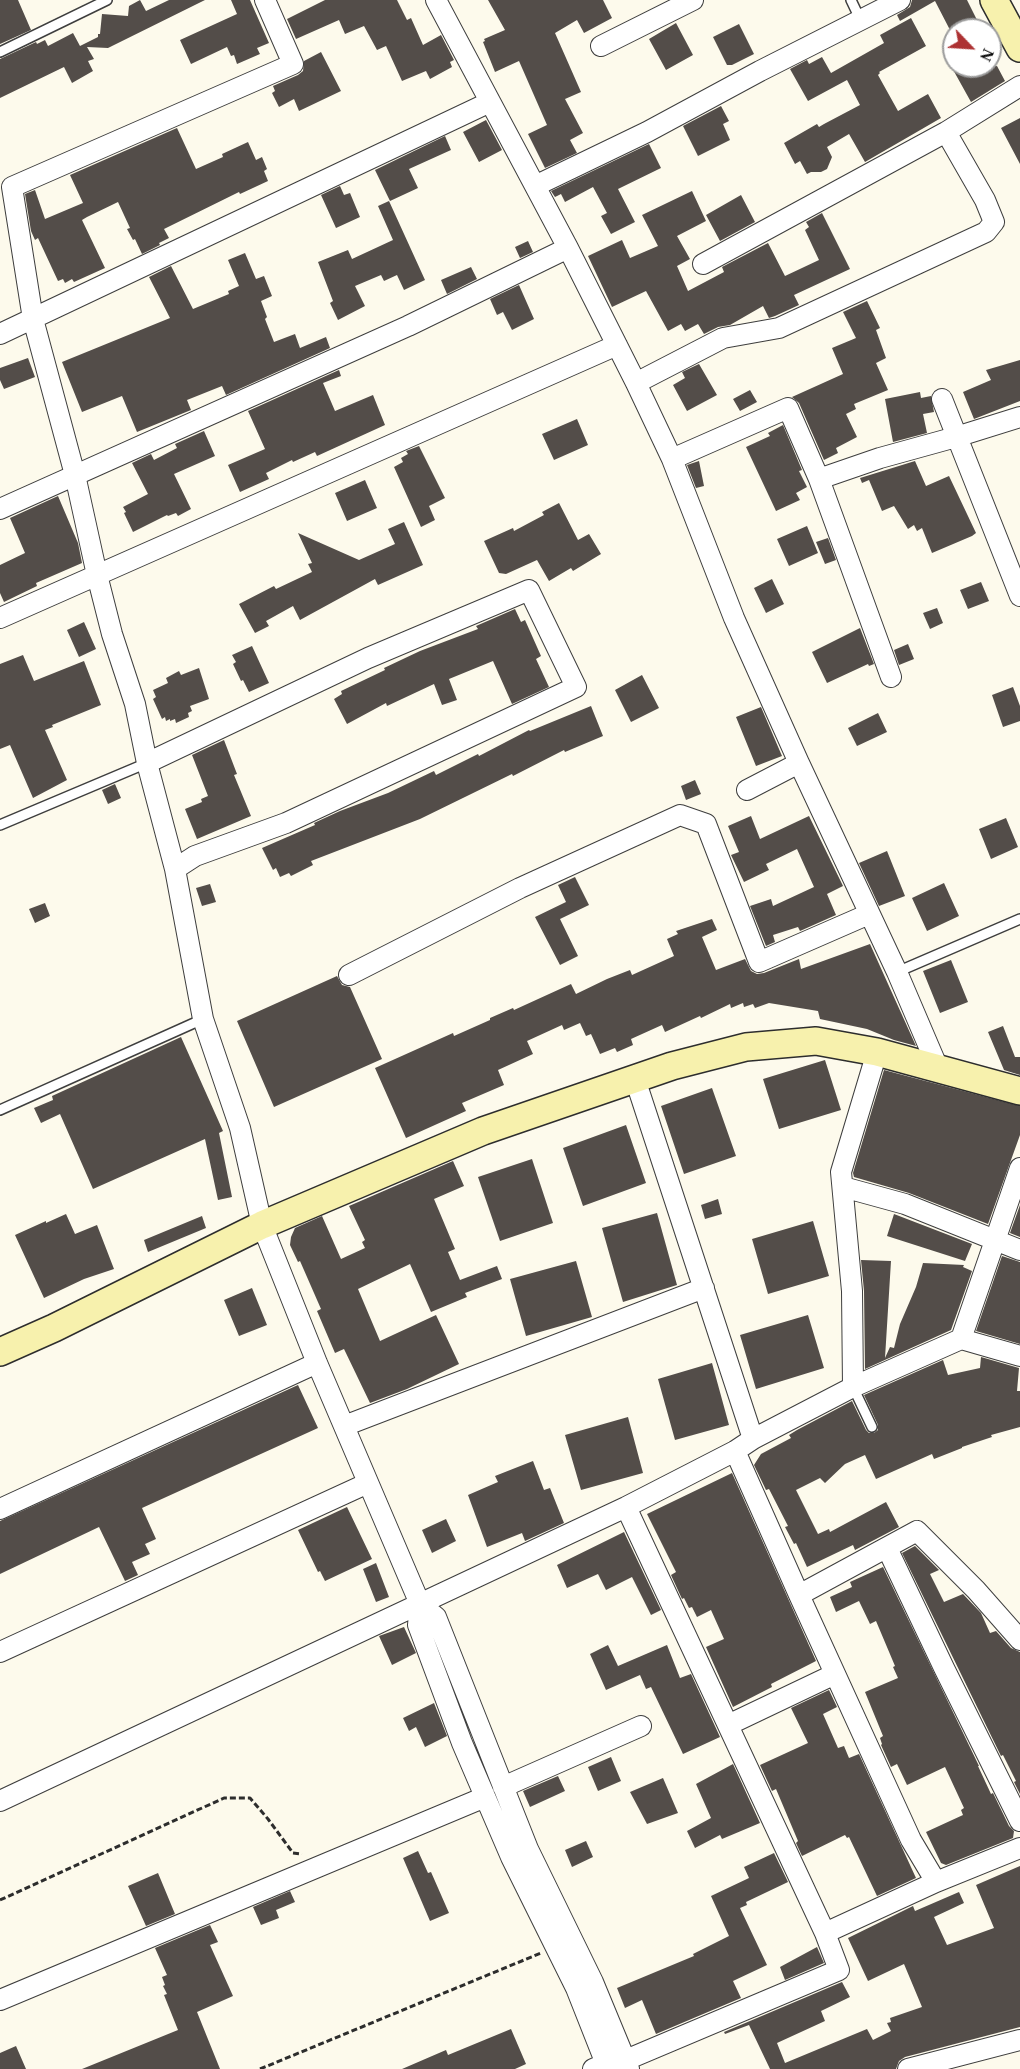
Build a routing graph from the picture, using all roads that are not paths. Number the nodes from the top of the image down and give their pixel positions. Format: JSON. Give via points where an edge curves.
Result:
{"nodes":[{"id":1,"x":107,"y":0,"type":"edge"},
{"id":2,"x":266,"y":0,"type":"edge"},
{"id":3,"x":436,"y":0,"type":"edge"},
{"id":4,"x":693,"y":0,"type":"edge"},
{"id":5,"x":851,"y":0,"type":"edge"},
{"id":6,"x":900,"y":0,"type":"edge"},
{"id":7,"x":994,"y":0,"type":"edge"},
{"id":8,"x":860,"y":19,"type":"junction"},
{"id":9,"x":601,"y":46,"type":"dead end"},
{"id":10,"x":1020,"y":48,"type":"edge"},
{"id":11,"x":0,"y":52,"type":"edge"},
{"id":12,"x":1020,"y":86,"type":"edge"},
{"id":13,"x":490,"y":102,"type":"junction"},
{"id":14,"x":946,"y":132,"type":"junction"},
{"id":15,"x":535,"y":186,"type":"junction"},
{"id":16,"x":568,"y":248,"type":"junction"},
{"id":17,"x":703,"y":264,"type":"dead end"},
{"id":18,"x":33,"y":319,"type":"junction"},
{"id":19,"x":0,"y":334,"type":"edge"},
{"id":20,"x":617,"y":345,"type":"junction"},
{"id":21,"x":636,"y":383,"type":"junction"},
{"id":22,"x":942,"y":399,"type":"dead end"},
{"id":23,"x":1020,"y":417,"type":"edge"},
{"id":24,"x":957,"y":437,"type":"junction"},
{"id":25,"x":672,"y":459,"type":"junction"},
{"id":26,"x":75,"y":475,"type":"junction"},
{"id":27,"x":819,"y":479,"type":"junction"},
{"id":28,"x":0,"y":509,"type":"edge"},
{"id":29,"x":97,"y":575,"type":"junction"},
{"id":30,"x":1020,"y":596,"type":"edge"},
{"id":31,"x":0,"y":618,"type":"edge"},
{"id":32,"x":891,"y":677,"type":"dead end"},
{"id":33,"x":147,"y":763,"type":"junction"},
{"id":34,"x":799,"y":763,"type":"junction"},
{"id":35,"x":747,"y":790,"type":"dead end"},
{"id":36,"x":0,"y":825,"type":"edge"},
{"id":37,"x":175,"y":869,"type":"junction"},
{"id":38,"x":869,"y":914,"type":"junction"},
{"id":39,"x":1020,"y":919,"type":"edge"},
{"id":40,"x":897,"y":972,"type":"junction"},
{"id":41,"x":349,"y":975,"type":"dead end"},
{"id":42,"x":203,"y":1019,"type":"junction"},
{"id":43,"x":877,"y":1052,"type":"junction"},
{"id":44,"x":938,"y":1068,"type":"junction"},
{"id":45,"x":635,"y":1079,"type":"junction"},
{"id":46,"x":1020,"y":1091,"type":"edge"},
{"id":47,"x":0,"y":1110,"type":"edge"},
{"id":48,"x":1020,"y":1168,"type":"edge"},
{"id":49,"x":843,"y":1187,"type":"junction"},
{"id":50,"x":262,"y":1225,"type":"junction"},
{"id":51,"x":996,"y":1241,"type":"junction"},
{"id":52,"x":1020,"y":1250,"type":"edge"},
{"id":53,"x":704,"y":1288,"type":"junction"},
{"id":54,"x":961,"y":1339,"type":"junction"},
{"id":55,"x":0,"y":1352,"type":"edge"},
{"id":56,"x":1020,"y":1356,"type":"edge"},
{"id":57,"x":316,"y":1363,"type":"junction"},
{"id":58,"x":853,"y":1387,"type":"junction"},
{"id":59,"x":344,"y":1426,"type":"junction"},
{"id":60,"x":872,"y":1427,"type":"dead end"},
{"id":61,"x":753,"y":1439,"type":"junction"},
{"id":62,"x":735,"y":1451,"type":"junction"},
{"id":63,"x":369,"y":1484,"type":"junction"},
{"id":64,"x":626,"y":1507,"type":"junction"},
{"id":65,"x":0,"y":1509,"type":"edge"},
{"id":66,"x":887,"y":1548,"type":"junction"},
{"id":67,"x":799,"y":1595,"type":"junction"},
{"id":68,"x":420,"y":1604,"type":"junction"},
{"id":69,"x":1020,"y":1640,"type":"edge"},
{"id":70,"x":0,"y":1652,"type":"edge"},
{"id":71,"x":835,"y":1674,"type":"junction"},
{"id":72,"x":728,"y":1725,"type":"junction"},
{"id":73,"x":641,"y":1726,"type":"dead end"},
{"id":74,"x":503,"y":1787,"type":"junction"},
{"id":75,"x":485,"y":1797,"type":"junction"},
{"id":76,"x":0,"y":1801,"type":"edge"},
{"id":77,"x":1020,"y":1821,"type":"edge"},
{"id":78,"x":1020,"y":1848,"type":"edge"},
{"id":79,"x":936,"y":1882,"type":"junction"},
{"id":80,"x":825,"y":1933,"type":"junction"},
{"id":81,"x":0,"y":2000,"type":"edge"},
{"id":82,"x":1020,"y":2040,"type":"edge"},
{"id":83,"x":613,"y":2066,"type":"edge"},
{"id":84,"x":908,"y":2069,"type":"edge"}],
"edges":[{"from":1,"to":11,"type":"lane"},
{"from":2,"to":18,"type":"street","via":[[293,64],[12,187]]},
{"from":3,"to":13,"type":"street"},
{"from":4,"to":9,"type":"street"},
{"from":5,"to":8,"type":"lane"},
{"from":6,"to":8,"type":"street"},
{"from":7,"to":10,"type":"street"},
{"from":8,"to":15,"type":"street","via":[[647,132]]},
{"from":12,"to":14,"type":"street"},
{"from":13,"to":15,"type":"street"},
{"from":13,"to":18,"type":"street"},
{"from":14,"to":17,"type":"street"},
{"from":14,"to":21,"type":"street","via":[[994,222],[986,232],[778,328],[723,338]]},
{"from":15,"to":16,"type":"street"},
{"from":16,"to":20,"type":"street"},
{"from":16,"to":26,"type":"street","via":[[408,326]]},
{"from":18,"to":19,"type":"street"},
{"from":18,"to":26,"type":"street"},
{"from":20,"to":21,"type":"street"},
{"from":20,"to":29,"type":"street"},
{"from":21,"to":25,"type":"street"},
{"from":22,"to":24,"type":"street"},
{"from":23,"to":24,"type":"street"},
{"from":24,"to":27,"type":"street"},
{"from":24,"to":30,"type":"street"},
{"from":25,"to":27,"type":"street","via":[[789,408]]},
{"from":25,"to":34,"type":"street","via":[[734,618]]},
{"from":26,"to":28,"type":"street"},
{"from":26,"to":29,"type":"street"},
{"from":27,"to":32,"type":"street"},
{"from":29,"to":31,"type":"street"},
{"from":29,"to":33,"type":"street","via":[[135,705]]},
{"from":33,"to":36,"type":"lane"},
{"from":33,"to":37,"type":"street"},
{"from":33,"to":37,"type":"street","via":[[368,658],[529,590],[576,687],[286,823],[195,856]]},
{"from":34,"to":35,"type":"street"},
{"from":34,"to":38,"type":"street"},
{"from":37,"to":42,"type":"street"},
{"from":38,"to":40,"type":"street"},
{"from":38,"to":41,"type":"street","via":[[759,962],[706,824],[680,815],[520,888]]},
{"from":39,"to":40,"type":"lane"},
{"from":40,"to":44,"type":"street"},
{"from":42,"to":47,"type":"lane"},
{"from":42,"to":50,"type":"street","via":[[240,1128]]},
{"from":43,"to":44,"type":"street"},
{"from":43,"to":45,"type":"street","via":[[816,1041],[746,1047]]},
{"from":43,"to":49,"type":"street","via":[[841,1172]]},
{"from":44,"to":46,"type":"street"},
{"from":45,"to":50,"type":"street","via":[[483,1131]]},
{"from":45,"to":53,"type":"street"},
{"from":48,"to":51,"type":"street"},
{"from":49,"to":51,"type":"street","via":[[905,1204]]},
{"from":49,"to":58,"type":"street","via":[[852,1291]]},
{"from":50,"to":55,"type":"street"},
{"from":50,"to":57,"type":"street"},
{"from":51,"to":52,"type":"street"},
{"from":51,"to":54,"type":"street"},
{"from":53,"to":59,"type":"street"},
{"from":53,"to":61,"type":"street"},
{"from":54,"to":56,"type":"street"},
{"from":54,"to":58,"type":"street"},
{"from":57,"to":59,"type":"street"},
{"from":57,"to":65,"type":"street"},
{"from":58,"to":60,"type":"lane"},
{"from":58,"to":61,"type":"street"},
{"from":59,"to":63,"type":"street"},
{"from":61,"to":62,"type":"street"},
{"from":62,"to":64,"type":"street"},
{"from":62,"to":67,"type":"street"},
{"from":63,"to":68,"type":"street"},
{"from":63,"to":70,"type":"street"},
{"from":64,"to":68,"type":"street"},
{"from":64,"to":72,"type":"street"},
{"from":66,"to":67,"type":"street"},
{"from":66,"to":69,"type":"street","via":[[918,1531]]},
{"from":66,"to":77,"type":"street"},
{"from":67,"to":71,"type":"street"},
{"from":68,"to":74,"type":"street","via":[[436,1617]]},
{"from":68,"to":75,"type":"street","via":[[418,1625]]},
{"from":68,"to":76,"type":"street"},
{"from":71,"to":72,"type":"street"},
{"from":71,"to":79,"type":"street","via":[[911,1840]]},
{"from":72,"to":80,"type":"street"},
{"from":73,"to":74,"type":"street"},
{"from":74,"to":83,"type":"street","via":[[528,1850],[593,1982]]},
{"from":75,"to":81,"type":"street"},
{"from":75,"to":83,"type":"street"},
{"from":78,"to":79,"type":"street"},
{"from":79,"to":80,"type":"street"},
{"from":80,"to":83,"type":"street","via":[[839,1970]]},
{"from":82,"to":84,"type":"street"}]}
